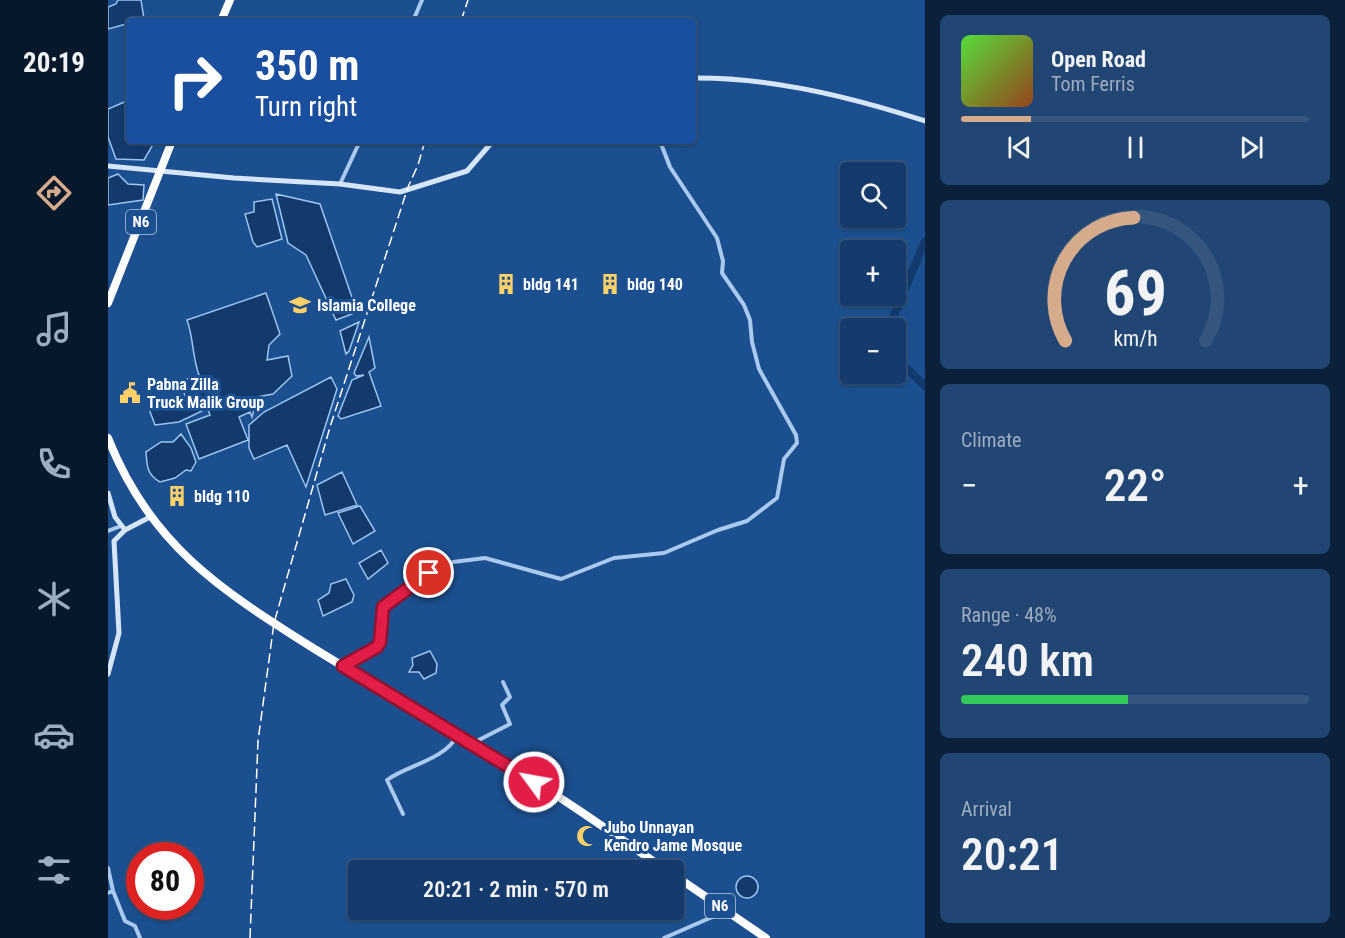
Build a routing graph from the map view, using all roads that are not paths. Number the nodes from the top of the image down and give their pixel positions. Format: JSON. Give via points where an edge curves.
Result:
{"nodes":[{"id":1,"x":230,"y":0,"type":"edge"},
{"id":2,"x":423,"y":0,"type":"edge"},
{"id":3,"x":222,"y":18,"type":"edge"},
{"id":4,"x":414,"y":18,"type":"edge"},
{"id":5,"x":696,"y":78,"type":"edge"},
{"id":6,"x":925,"y":121,"type":"edge"},
{"id":7,"x":171,"y":144,"type":"edge"},
{"id":8,"x":359,"y":144,"type":"edge"},
{"id":9,"x":490,"y":144,"type":"edge"},
{"id":10,"x":661,"y":144,"type":"edge"},
{"id":11,"x":108,"y":166,"type":"edge"},
{"id":12,"x":160,"y":170,"type":"junction"},
{"id":13,"x":340,"y":184,"type":"junction"},
{"id":14,"x":108,"y":303,"type":"edge"},
{"id":15,"x":108,"y":438,"type":"edge"},
{"id":16,"x":108,"y":493,"type":"edge"},
{"id":17,"x":150,"y":517,"type":"junction"},
{"id":18,"x":123,"y":528,"type":"junction"},
{"id":19,"x":108,"y":531,"type":"edge"},
{"id":20,"x":343,"y":666,"type":"junction"},
{"id":21,"x":108,"y":674,"type":"edge"},
{"id":22,"x":503,"y":682,"type":"dead end"},
{"id":23,"x":458,"y":735,"type":"junction"},
{"id":24,"x":472,"y":743,"type":"junction"},
{"id":25,"x":403,"y":814,"type":"dead end"},
{"id":26,"x":652,"y":860,"type":"edge"},
{"id":27,"x":108,"y":868,"type":"edge"},
{"id":28,"x":684,"y":882,"type":"edge"},
{"id":29,"x":113,"y":891,"type":"junction"},
{"id":30,"x":108,"y":893,"type":"edge"},
{"id":31,"x":727,"y":911,"type":"junction"},
{"id":32,"x":140,"y":938,"type":"edge"},
{"id":33,"x":664,"y":938,"type":"edge"},
{"id":34,"x":766,"y":938,"type":"edge"}],
"edges":[{"from":1,"to":3,"type":"highway"},
{"from":2,"to":4,"type":"street"},
{"from":5,"to":6,"type":"main road","via":[[752,81],[881,107]]},
{"from":7,"to":12,"type":"highway","number":"N6"},
{"from":8,"to":13,"type":"street"},
{"from":9,"to":13,"type":"main road","via":[[467,171],[400,192]]},
{"from":10,"to":20,"type":"street","via":[[670,167],[717,238],[722,273],[750,320],[759,369],[796,435],[797,443],[784,459],[777,498],[741,524],[664,553],[614,558],[568,578],[554,579],[485,558],[442,567],[387,603],[377,647]]},
{"from":11,"to":12,"type":"main road"},
{"from":12,"to":13,"type":"main road"},
{"from":12,"to":14,"type":"highway","number":"N6"},
{"from":15,"to":17,"type":"highway"},
{"from":16,"to":18,"type":"main road","via":[[115,517]]},
{"from":17,"to":18,"type":"main road"},
{"from":17,"to":20,"type":"highway","via":[[194,566],[229,594]]},
{"from":18,"to":19,"type":"street"},
{"from":18,"to":21,"type":"main road","via":[[114,541],[119,633]]},
{"from":20,"to":23,"type":"highway"},
{"from":22,"to":24,"type":"street","via":[[510,697],[502,705],[510,724]]},
{"from":23,"to":24,"type":"highway"},
{"from":23,"to":25,"type":"street","via":[[438,755],[387,780]]},
{"from":24,"to":26,"type":"highway"},
{"from":27,"to":29,"type":"street"},
{"from":28,"to":31,"type":"highway","number":"N6"},
{"from":29,"to":30,"type":"street"},
{"from":29,"to":32,"type":"street","via":[[124,921],[135,927]]},
{"from":31,"to":33,"type":"street"},
{"from":31,"to":34,"type":"highway","number":"N6"}]}
